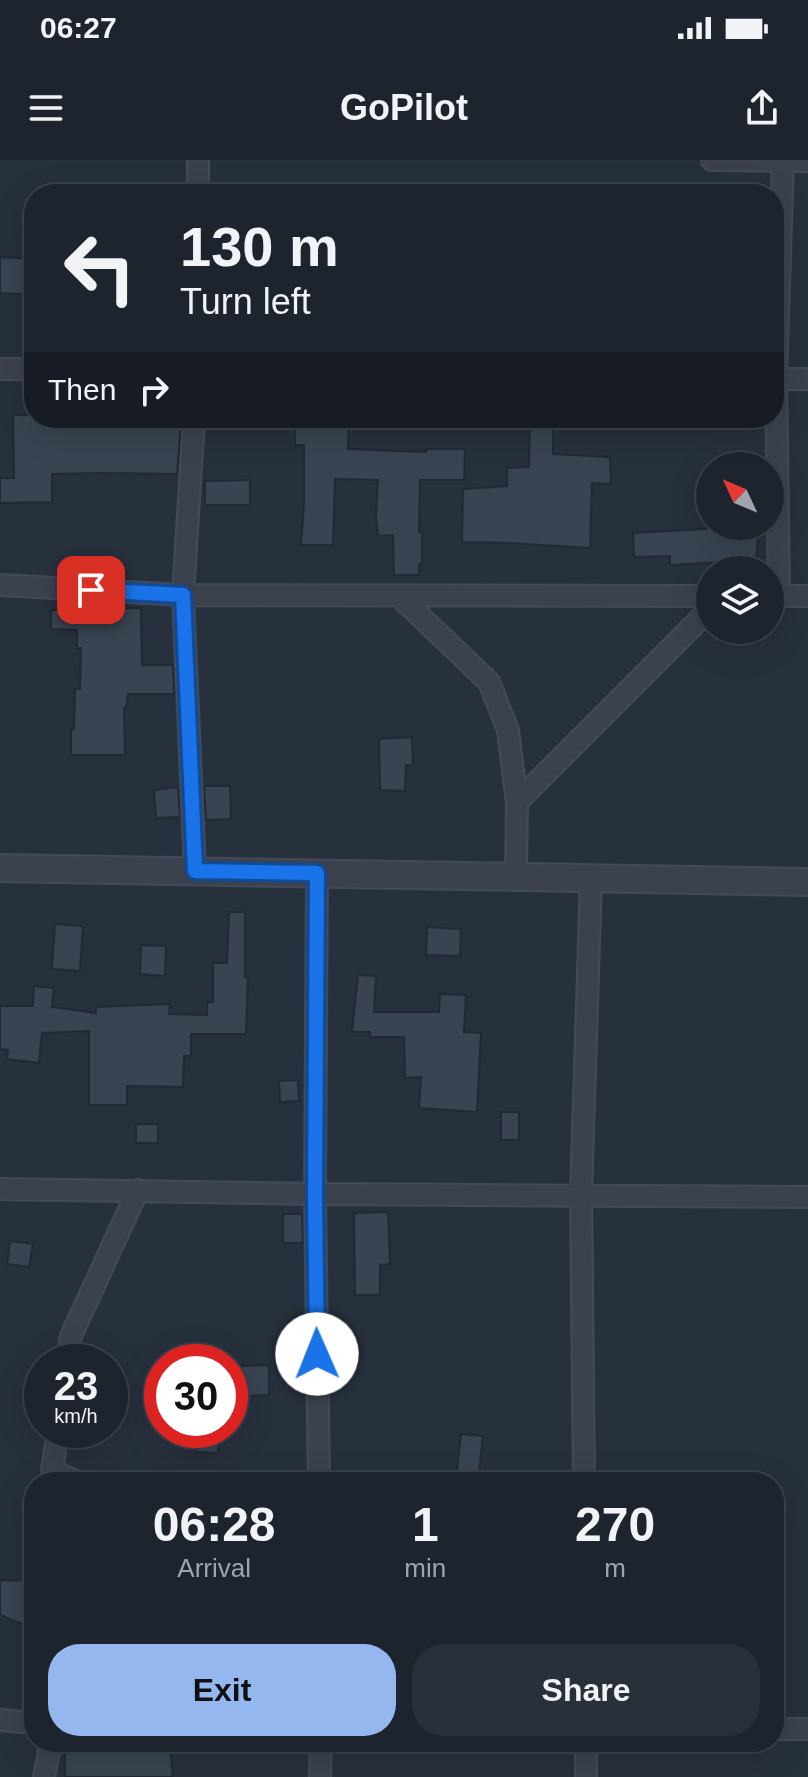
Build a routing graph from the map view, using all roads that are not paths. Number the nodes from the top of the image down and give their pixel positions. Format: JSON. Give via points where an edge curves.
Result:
{"nodes":[{"id":1,"x":198,"y":160,"type":"edge"},
{"id":2,"x":712,"y":160,"type":"edge"},
{"id":3,"x":783,"y":160,"type":"edge"},
{"id":4,"x":808,"y":161,"type":"edge"},
{"id":5,"x":198,"y":184,"type":"edge"},
{"id":6,"x":782,"y":184,"type":"edge"},
{"id":7,"x":0,"y":369,"type":"edge"},
{"id":8,"x":24,"y":369,"type":"edge"},
{"id":9,"x":784,"y":379,"type":"edge"},
{"id":10,"x":808,"y":379,"type":"edge"},
{"id":11,"x":193,"y":428,"type":"edge"},
{"id":12,"x":775,"y":428,"type":"edge"},
{"id":13,"x":774,"y":556,"type":"edge"},
{"id":14,"x":0,"y":585,"type":"edge"},
{"id":15,"x":183,"y":595,"type":"junction"},
{"id":16,"x":399,"y":596,"type":"junction"},
{"id":17,"x":696,"y":596,"type":"edge"},
{"id":18,"x":784,"y":596,"type":"edge"},
{"id":19,"x":808,"y":596,"type":"edge"},
{"id":20,"x":696,"y":623,"type":"edge"},
{"id":21,"x":517,"y":802,"type":"junction"},
{"id":22,"x":0,"y":868,"type":"edge"},
{"id":23,"x":195,"y":871,"type":"junction"},
{"id":24,"x":317,"y":873,"type":"junction"},
{"id":25,"x":516,"y":877,"type":"junction"},
{"id":26,"x":591,"y":878,"type":"junction"},
{"id":27,"x":808,"y":882,"type":"edge"},
{"id":28,"x":0,"y":1189,"type":"edge"},
{"id":29,"x":138,"y":1190,"type":"junction"},
{"id":30,"x":315,"y":1194,"type":"junction"},
{"id":31,"x":581,"y":1195,"type":"junction"},
{"id":32,"x":808,"y":1197,"type":"edge"},
{"id":33,"x":70,"y":1344,"type":"edge"},
{"id":34,"x":55,"y":1448,"type":"edge"},
{"id":35,"x":56,"y":1472,"type":"edge"},
{"id":36,"x":319,"y":1472,"type":"edge"},
{"id":37,"x":584,"y":1472,"type":"edge"},
{"id":38,"x":0,"y":1720,"type":"edge"},
{"id":39,"x":24,"y":1722,"type":"edge"},
{"id":40,"x":784,"y":1729,"type":"edge"},
{"id":41,"x":808,"y":1729,"type":"edge"},
{"id":42,"x":49,"y":1752,"type":"edge"},
{"id":43,"x":321,"y":1752,"type":"edge"},
{"id":44,"x":586,"y":1752,"type":"edge"},
{"id":45,"x":44,"y":1777,"type":"edge"},
{"id":46,"x":320,"y":1777,"type":"edge"},
{"id":47,"x":586,"y":1777,"type":"edge"}],
"edges":[{"from":1,"to":5,"type":"street"},
{"from":2,"to":3,"type":"street"},
{"from":3,"to":4,"type":"street"},
{"from":3,"to":6,"type":"street"},
{"from":7,"to":8,"type":"street"},
{"from":9,"to":10,"type":"street"},
{"from":11,"to":15,"type":"street"},
{"from":12,"to":13,"type":"street"},
{"from":14,"to":15,"type":"street"},
{"from":15,"to":16,"type":"street"},
{"from":15,"to":23,"type":"street"},
{"from":16,"to":17,"type":"street"},
{"from":16,"to":21,"type":"street","via":[[489,682],[508,730]]},
{"from":18,"to":19,"type":"street"},
{"from":20,"to":21,"type":"street"},
{"from":21,"to":25,"type":"street"},
{"from":22,"to":23,"type":"street"},
{"from":23,"to":24,"type":"street"},
{"from":24,"to":25,"type":"street"},
{"from":24,"to":30,"type":"street"},
{"from":25,"to":26,"type":"street"},
{"from":26,"to":27,"type":"street"},
{"from":26,"to":31,"type":"street"},
{"from":28,"to":29,"type":"street"},
{"from":29,"to":30,"type":"street"},
{"from":29,"to":33,"type":"street"},
{"from":30,"to":31,"type":"street"},
{"from":30,"to":36,"type":"street"},
{"from":31,"to":32,"type":"street"},
{"from":31,"to":37,"type":"street"},
{"from":34,"to":35,"type":"street","via":[[52,1470]]},
{"from":38,"to":39,"type":"street"},
{"from":40,"to":41,"type":"street"},
{"from":42,"to":45,"type":"street"},
{"from":43,"to":46,"type":"street"},
{"from":44,"to":47,"type":"street"}]}
